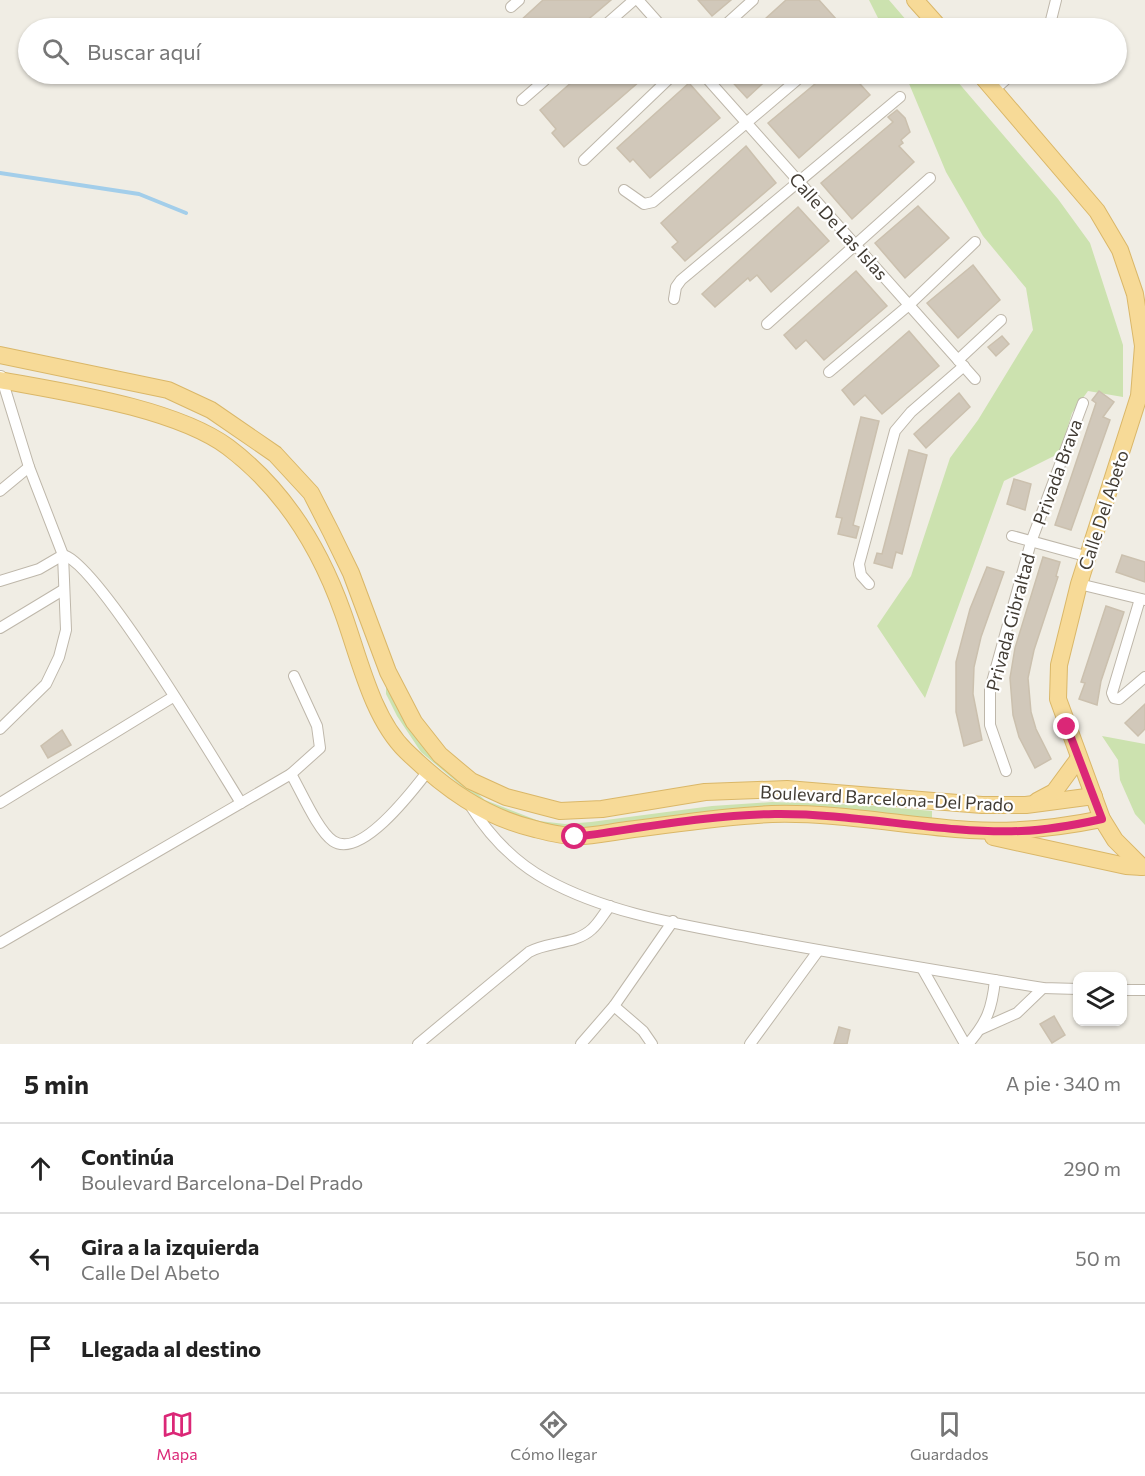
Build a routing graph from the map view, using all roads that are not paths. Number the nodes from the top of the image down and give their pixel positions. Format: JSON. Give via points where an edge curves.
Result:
{"nodes":[{"id":1,"x":636,"y":0,"type":"edge"},
{"id":2,"x":753,"y":0,"type":"edge"},
{"id":3,"x":915,"y":0,"type":"edge"},
{"id":4,"x":1056,"y":0,"type":"edge"},
{"id":5,"x":614,"y":18,"type":"edge"},
{"id":6,"x":653,"y":18,"type":"edge"},
{"id":7,"x":733,"y":18,"type":"edge"},
{"id":8,"x":931,"y":18,"type":"edge"},
{"id":9,"x":1052,"y":18,"type":"edge"},
{"id":10,"x":540,"y":84,"type":"edge"},
{"id":11,"x":664,"y":84,"type":"edge"},
{"id":12,"x":712,"y":84,"type":"edge"},
{"id":13,"x":792,"y":84,"type":"edge"},
{"id":14,"x":989,"y":84,"type":"edge"},
{"id":15,"x":1001,"y":84,"type":"edge"},
{"id":16,"x":994,"y":90,"type":"junction"},
{"id":17,"x":900,"y":98,"type":"dead end"},
{"id":18,"x":522,"y":100,"type":"dead end"},
{"id":19,"x":747,"y":122,"type":"junction"},
{"id":20,"x":584,"y":160,"type":"dead end"},
{"id":21,"x":930,"y":178,"type":"dead end"},
{"id":22,"x":799,"y":181,"type":"junction"},
{"id":23,"x":624,"y":190,"type":"dead end"},
{"id":24,"x":975,"y":242,"type":"dead end"},
{"id":25,"x":855,"y":244,"type":"junction"},
{"id":26,"x":674,"y":299,"type":"dead end"},
{"id":27,"x":909,"y":305,"type":"junction"},
{"id":28,"x":1001,"y":320,"type":"dead end"},
{"id":29,"x":768,"y":324,"type":"dead end"},
{"id":30,"x":0,"y":355,"type":"edge"},
{"id":31,"x":961,"y":363,"type":"junction"},
{"id":32,"x":829,"y":372,"type":"dead end"},
{"id":33,"x":1,"y":378,"type":"edge"},
{"id":34,"x":975,"y":379,"type":"dead end"},
{"id":35,"x":1083,"y":403,"type":"dead end"},
{"id":36,"x":29,"y":467,"type":"junction"},
{"id":37,"x":0,"y":490,"type":"edge"},
{"id":38,"x":1012,"y":536,"type":"dead end"},
{"id":39,"x":1031,"y":542,"type":"junction"},
{"id":40,"x":63,"y":555,"type":"junction"},
{"id":41,"x":1089,"y":556,"type":"junction"},
{"id":42,"x":0,"y":581,"type":"edge"},
{"id":43,"x":869,"y":584,"type":"dead end"},
{"id":44,"x":1079,"y":584,"type":"junction"},
{"id":45,"x":63,"y":590,"type":"junction"},
{"id":46,"x":1143,"y":600,"type":"edge"},
{"id":47,"x":0,"y":628,"type":"edge"},
{"id":48,"x":387,"y":672,"type":"junction"},
{"id":49,"x":364,"y":675,"type":"junction"},
{"id":50,"x":294,"y":676,"type":"dead end"},
{"id":51,"x":1145,"y":677,"type":"edge"},
{"id":52,"x":173,"y":697,"type":"junction"},
{"id":53,"x":0,"y":729,"type":"edge"},
{"id":54,"x":1079,"y":758,"type":"junction"},
{"id":55,"x":428,"y":771,"type":"junction"},
{"id":56,"x":1006,"y":771,"type":"dead end"},
{"id":57,"x":291,"y":774,"type":"junction"},
{"id":58,"x":1094,"y":796,"type":"junction"},
{"id":59,"x":0,"y":803,"type":"edge"},
{"id":60,"x":241,"y":803,"type":"junction"},
{"id":61,"x":470,"y":805,"type":"junction"},
{"id":62,"x":1026,"y":805,"type":"junction"},
{"id":63,"x":1102,"y":819,"type":"junction"},
{"id":64,"x":972,"y":830,"type":"junction"},
{"id":65,"x":610,"y":906,"type":"junction"},
{"id":66,"x":673,"y":921,"type":"junction"},
{"id":67,"x":0,"y":943,"type":"edge"},
{"id":68,"x":818,"y":951,"type":"junction"},
{"id":69,"x":922,"y":968,"type":"junction"},
{"id":70,"x":995,"y":980,"type":"junction"},
{"id":71,"x":1043,"y":988,"type":"junction"},
{"id":72,"x":1073,"y":989,"type":"edge"},
{"id":73,"x":1127,"y":990,"type":"edge"},
{"id":74,"x":1145,"y":990,"type":"edge"},
{"id":75,"x":614,"y":1006,"type":"junction"},
{"id":76,"x":981,"y":1029,"type":"junction"},
{"id":77,"x":418,"y":1044,"type":"edge"},
{"id":78,"x":581,"y":1044,"type":"edge"},
{"id":79,"x":652,"y":1044,"type":"edge"},
{"id":80,"x":750,"y":1044,"type":"edge"},
{"id":81,"x":967,"y":1044,"type":"edge"}],
"edges":[{"from":1,"to":5,"type":"street"},
{"from":1,"to":6,"type":"street"},
{"from":2,"to":7,"type":"street"},
{"from":3,"to":8,"type":"main road"},
{"from":4,"to":9,"type":"street"},
{"from":10,"to":18,"type":"street"},
{"from":11,"to":20,"type":"street"},
{"from":12,"to":19,"type":"street","name":"Calle De Las Islas"},
{"from":13,"to":19,"type":"street"},
{"from":14,"to":16,"type":"main road","name":"Calle Del Abeto"},
{"from":15,"to":16,"type":"street"},
{"from":16,"to":41,"type":"main road","name":"Calle Del Abeto","via":[[1097,211],[1120,250],[1135,294],[1143,346],[1139,396]]},
{"from":17,"to":22,"type":"street"},
{"from":19,"to":22,"type":"street","name":"Calle De Las Islas"},
{"from":19,"to":23,"type":"street","via":[[649,205]]},
{"from":21,"to":25,"type":"street"},
{"from":22,"to":25,"type":"street","name":"Calle De Las Islas"},
{"from":22,"to":26,"type":"street","via":[[681,280]]},
{"from":24,"to":27,"type":"street"},
{"from":25,"to":27,"type":"street","name":"Calle De Las Islas"},
{"from":25,"to":29,"type":"street"},
{"from":27,"to":31,"type":"street","name":"Calle De Las Islas"},
{"from":27,"to":32,"type":"street"},
{"from":28,"to":31,"type":"street"},
{"from":30,"to":48,"type":"main road","name":"Boulevard Barcelona-Del Prado","via":[[168,390],[212,410],[275,454],[311,493],[351,573]]},
{"from":31,"to":34,"type":"street","name":"Calle De Las Islas"},
{"from":31,"to":43,"type":"street","via":[[895,430],[859,564],[861,575]]},
{"from":33,"to":36,"type":"street"},
{"from":33,"to":49,"type":"main road","name":"Boulevard Barcelona-Del Prado","via":[[134,408],[191,428],[227,446],[296,514],[321,557]]},
{"from":35,"to":39,"type":"street","name":"Privada Brava"},
{"from":36,"to":37,"type":"street"},
{"from":36,"to":40,"type":"street"},
{"from":38,"to":39,"type":"street"},
{"from":39,"to":41,"type":"street"},
{"from":39,"to":56,"type":"street","name":"Privada Gibraltad","via":[[990,689],[990,725]]},
{"from":40,"to":42,"type":"street","via":[[39,569]]},
{"from":40,"to":45,"type":"street"},
{"from":40,"to":52,"type":"street","via":[[70,556],[98,584]]},
{"from":41,"to":44,"type":"main road","name":"Calle Del Abeto"},
{"from":44,"to":46,"type":"street"},
{"from":44,"to":54,"type":"main road","name":"Calle Del Abeto","via":[[1059,665],[1058,699]]},
{"from":45,"to":47,"type":"street"},
{"from":45,"to":53,"type":"street","via":[[66,630],[59,657],[46,684]]},
{"from":46,"to":51,"type":"street","via":[[1112,693],[1114,698],[1119,699]]},
{"from":48,"to":49,"type":"main road"},
{"from":48,"to":62,"type":"main road","name":"Boulevard Barcelona-Del Prado","via":[[414,722],[440,755],[471,781],[506,797],[560,811],[602,809],[705,792],[787,789],[928,802]]},
{"from":49,"to":55,"type":"main road","name":"Boulevard Barcelona-Del Prado","via":[[403,748]]},
{"from":50,"to":57,"type":"street","via":[[317,726],[320,748]]},
{"from":52,"to":59,"type":"street"},
{"from":52,"to":60,"type":"street"},
{"from":54,"to":58,"type":"main road","name":"Calle Del Abeto"},
{"from":54,"to":62,"type":"main road","via":[[1054,792]]},
{"from":55,"to":57,"type":"street","via":[[384,822],[358,840],[340,843],[333,842],[325,832]]},
{"from":55,"to":61,"type":"main road","name":"Boulevard Barcelona-Del Prado"},
{"from":57,"to":60,"type":"street"},
{"from":58,"to":62,"type":"main road","name":"Boulevard Barcelona-Del Prado"},
{"from":58,"to":63,"type":"main road","name":"Calle Del Abeto"},
{"from":60,"to":67,"type":"street"},
{"from":61,"to":64,"type":"main road","name":"Boulevard Barcelona-Del Prado","via":[[532,829],[575,837],[712,818],[775,814]]},
{"from":61,"to":65,"type":"street","via":[[501,847],[546,879]]},
{"from":63,"to":64,"type":"main road","name":"Boulevard Barcelona-Del Prado","via":[[1056,828]]},
{"from":63,"to":64,"type":"main road","name":"Calle Del Abeto","via":[[1115,840],[1142,867],[1019,844]]},
{"from":65,"to":66,"type":"street"},
{"from":65,"to":77,"type":"street","via":[[593,929],[575,939],[529,952]]},
{"from":66,"to":68,"type":"street"},
{"from":66,"to":75,"type":"street"},
{"from":68,"to":69,"type":"street"},
{"from":68,"to":80,"type":"street"},
{"from":69,"to":70,"type":"street"},
{"from":69,"to":81,"type":"street"},
{"from":70,"to":71,"type":"street"},
{"from":70,"to":76,"type":"street","via":[[992,1008]]},
{"from":71,"to":72,"type":"street"},
{"from":71,"to":76,"type":"street","via":[[1017,1013]]},
{"from":73,"to":74,"type":"street"},
{"from":75,"to":78,"type":"street"},
{"from":75,"to":79,"type":"street","via":[[644,1031]]},
{"from":76,"to":81,"type":"street"}]}
